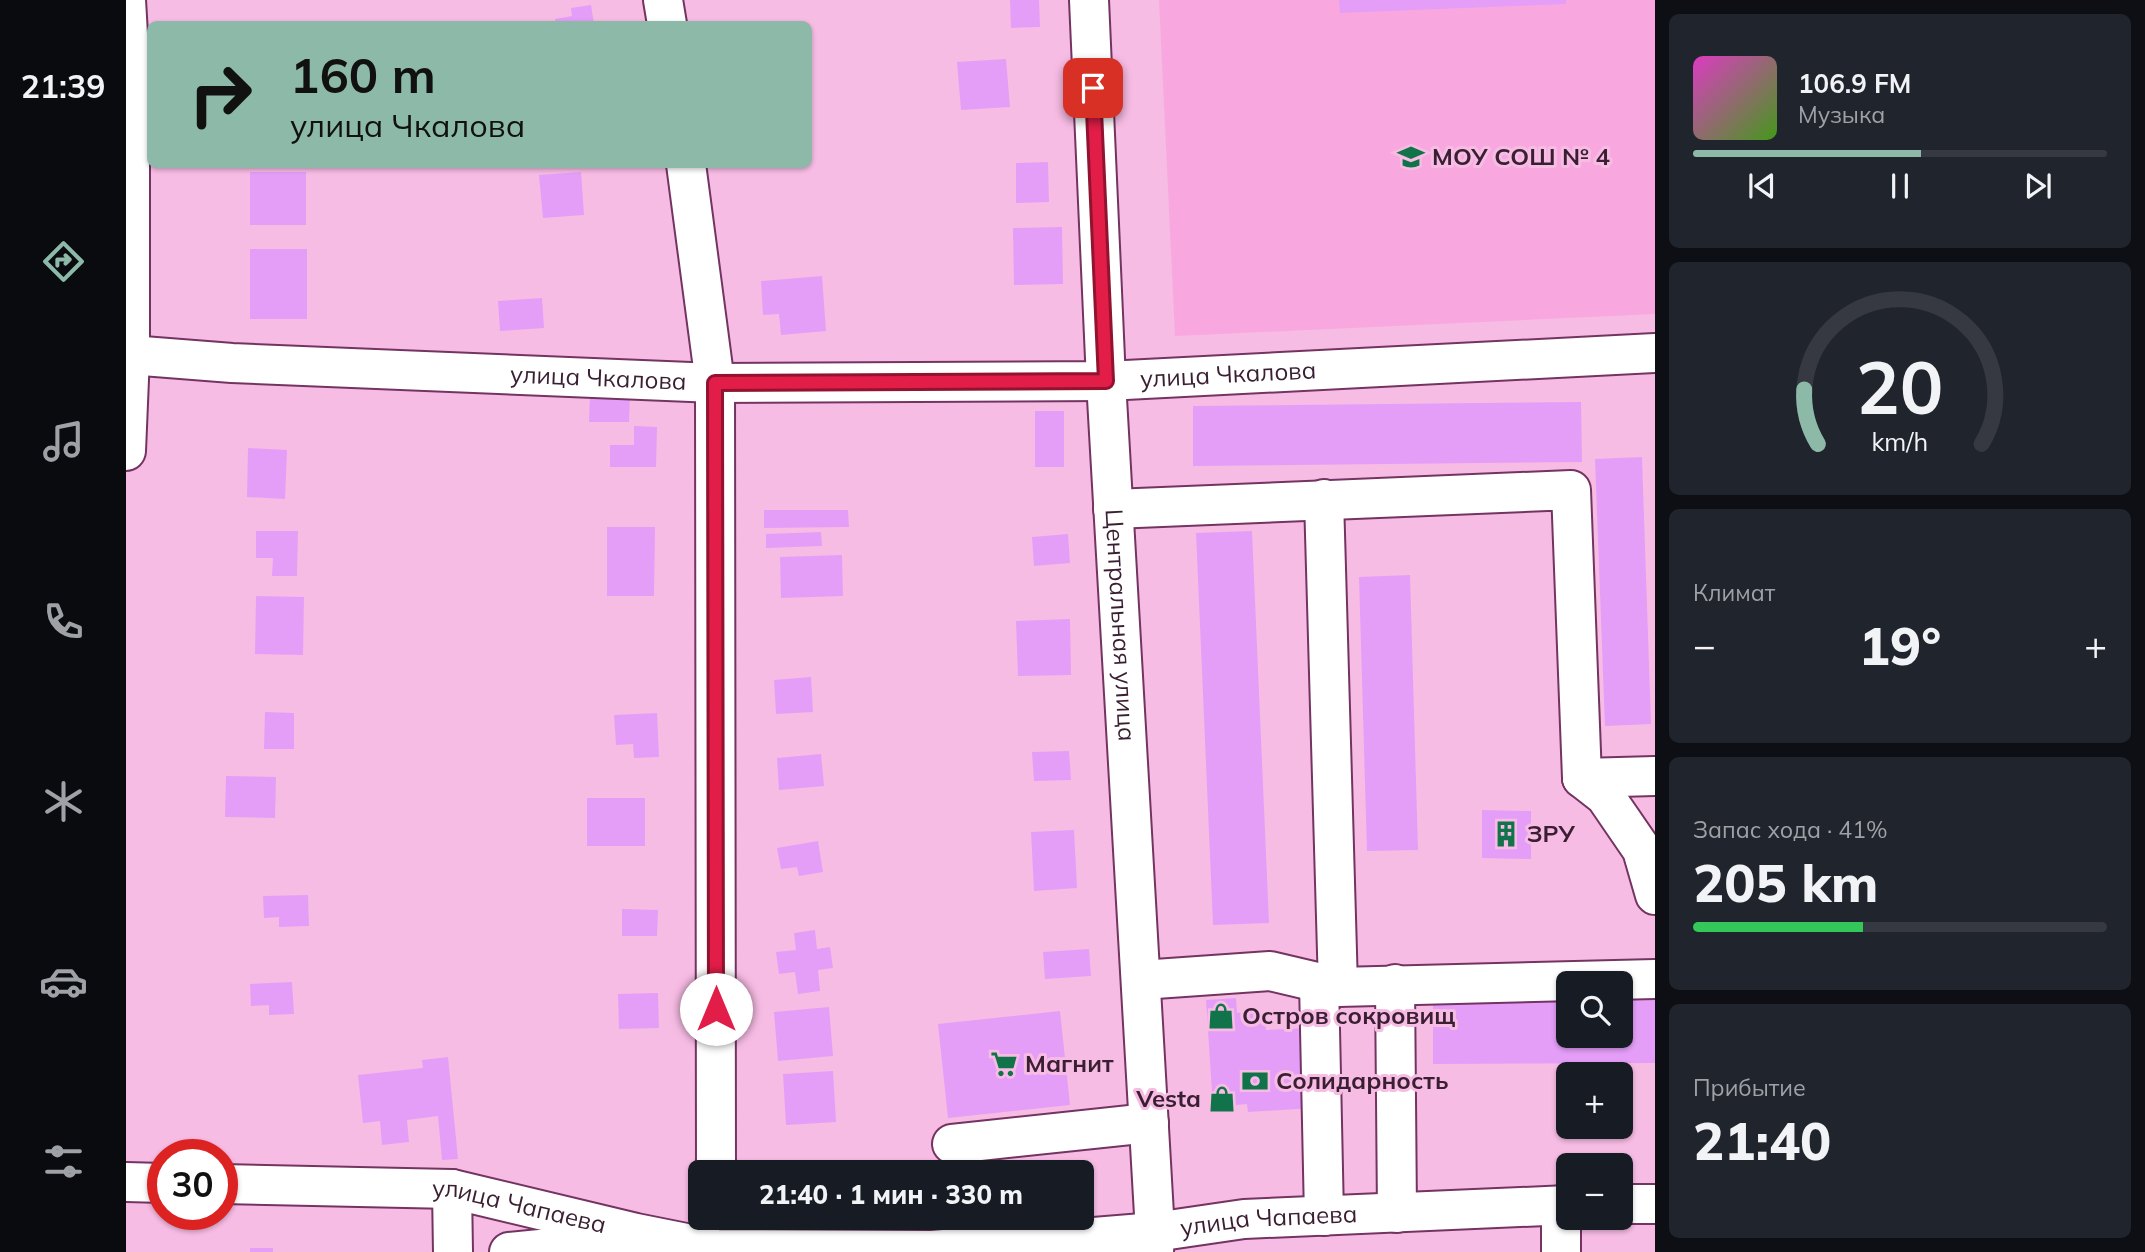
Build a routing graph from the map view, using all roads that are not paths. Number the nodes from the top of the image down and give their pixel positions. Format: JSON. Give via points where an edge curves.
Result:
{"nodes":[{"id":1,"x":126,"y":0,"type":"edge"},
{"id":2,"x":663,"y":0,"type":"edge"},
{"id":3,"x":1089,"y":0,"type":"edge"},
{"id":4,"x":666,"y":21,"type":"edge"},
{"id":5,"x":687,"y":168,"type":"edge"},
{"id":6,"x":1655,"y":354,"type":"edge"},
{"id":7,"x":130,"y":355,"type":"junction"},
{"id":8,"x":1106,"y":381,"type":"junction"},
{"id":9,"x":715,"y":383,"type":"junction"},
{"id":10,"x":126,"y":451,"type":"edge"},
{"id":11,"x":1324,"y":499,"type":"junction"},
{"id":12,"x":1114,"y":509,"type":"junction"},
{"id":13,"x":1655,"y":776,"type":"edge"},
{"id":14,"x":1582,"y":778,"type":"junction"},
{"id":15,"x":1655,"y":895,"type":"edge"},
{"id":16,"x":1655,"y":979,"type":"edge"},
{"id":17,"x":1140,"y":980,"type":"junction"},
{"id":18,"x":1329,"y":984,"type":"junction"},
{"id":19,"x":1395,"y":984,"type":"junction"},
{"id":20,"x":1149,"y":1123,"type":"junction"},
{"id":21,"x":952,"y":1144,"type":"dead end"},
{"id":22,"x":716,"y":1160,"type":"edge"},
{"id":23,"x":126,"y":1182,"type":"edge"},
{"id":24,"x":147,"y":1183,"type":"edge"},
{"id":25,"x":238,"y":1184,"type":"edge"},
{"id":26,"x":452,"y":1189,"type":"junction"},
{"id":27,"x":1633,"y":1204,"type":"edge"},
{"id":28,"x":1655,"y":1204,"type":"edge"},
{"id":29,"x":1556,"y":1205,"type":"edge"},
{"id":30,"x":1397,"y":1213,"type":"junction"},
{"id":31,"x":1324,"y":1216,"type":"junction"},
{"id":32,"x":1562,"y":1230,"type":"edge"},
{"id":33,"x":716,"y":1234,"type":"edge"},
{"id":34,"x":1154,"y":1242,"type":"edge"},
{"id":35,"x":453,"y":1252,"type":"edge"},
{"id":36,"x":509,"y":1252,"type":"edge"},
{"id":37,"x":1561,"y":1252,"type":"edge"}],
"edges":[{"from":1,"to":7,"type":"street"},
{"from":2,"to":4,"type":"street"},
{"from":3,"to":8,"type":"street","name":"Центральная улица"},
{"from":5,"to":9,"type":"street"},
{"from":6,"to":8,"type":"street","name":"улица Чкалова"},
{"from":7,"to":9,"type":"street","name":"улица Чкалова"},
{"from":7,"to":10,"type":"street"},
{"from":8,"to":9,"type":"street","name":"улица Чкалова"},
{"from":8,"to":12,"type":"street","name":"Центральная улица"},
{"from":9,"to":22,"type":"street"},
{"from":11,"to":12,"type":"street"},
{"from":11,"to":14,"type":"street","via":[[1571,490]]},
{"from":11,"to":18,"type":"street"},
{"from":12,"to":17,"type":"street","name":"Центральная улица"},
{"from":13,"to":14,"type":"street"},
{"from":14,"to":15,"type":"street","via":[[1605,796],[1642,850]]},
{"from":16,"to":19,"type":"street"},
{"from":17,"to":18,"type":"street","via":[[1270,971]]},
{"from":17,"to":20,"type":"street","name":"Центральная улица"},
{"from":18,"to":19,"type":"street"},
{"from":18,"to":31,"type":"street"},
{"from":19,"to":30,"type":"street"},
{"from":20,"to":21,"type":"street"},
{"from":20,"to":34,"type":"street","name":"Центральная улица"},
{"from":23,"to":24,"type":"street"},
{"from":25,"to":26,"type":"street","name":"улица Чапаева"},
{"from":26,"to":33,"type":"street","name":"улица Чапаева","via":[[636,1233]]},
{"from":26,"to":35,"type":"street"},
{"from":27,"to":28,"type":"street"},
{"from":29,"to":30,"type":"street","name":"улица Чапаева"},
{"from":30,"to":31,"type":"street","name":"улица Чапаева"},
{"from":31,"to":34,"type":"street","name":"улица Чапаева","via":[[1244,1219]]},
{"from":32,"to":37,"type":"street"},
{"from":33,"to":34,"type":"street","name":"улица Чапаева","via":[[932,1250]]},
{"from":33,"to":36,"type":"street"}]}
